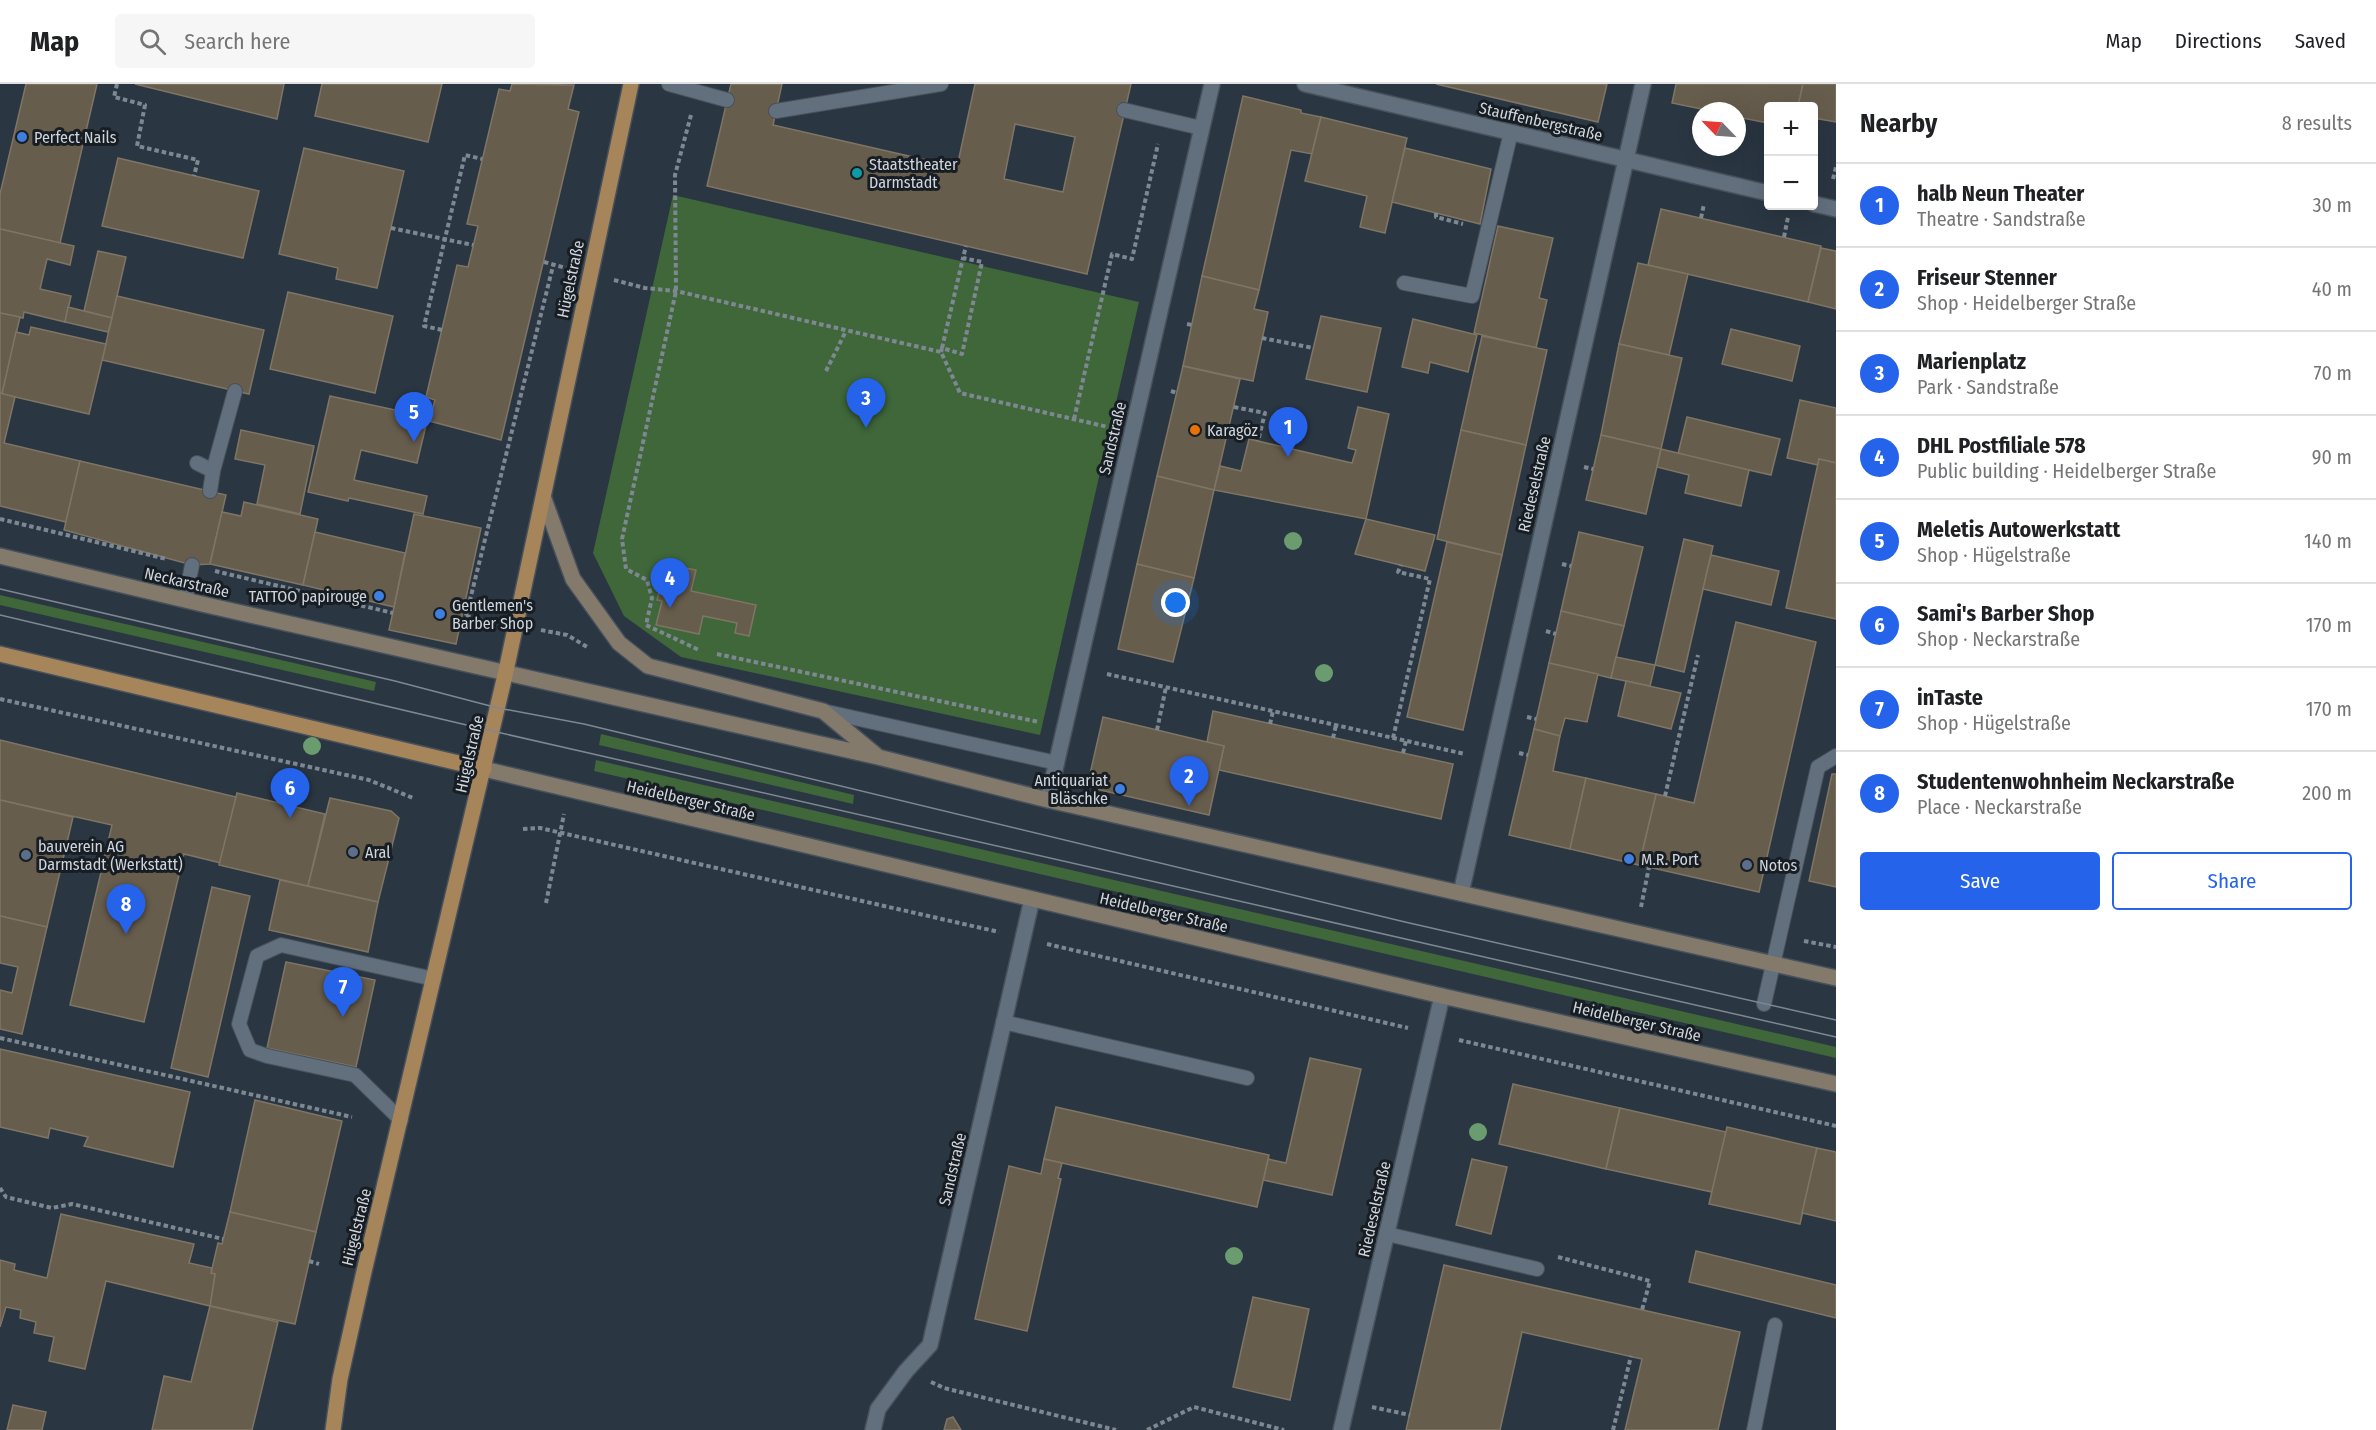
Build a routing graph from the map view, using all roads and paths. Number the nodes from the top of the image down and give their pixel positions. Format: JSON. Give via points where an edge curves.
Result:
{"nodes":[{"id":1,"x":117,"y":84,"type":"edge"},
{"id":2,"x":631,"y":84,"type":"edge"},
{"id":3,"x":669,"y":84,"type":"edge"},
{"id":4,"x":941,"y":84,"type":"edge"},
{"id":5,"x":1212,"y":84,"type":"edge"},
{"id":6,"x":1305,"y":84,"type":"edge"},
{"id":7,"x":1643,"y":84,"type":"edge"},
{"id":8,"x":697,"y":91,"type":"junction"},
{"id":9,"x":727,"y":100,"type":"dead end"},
{"id":10,"x":1124,"y":110,"type":"dead end"},
{"id":11,"x":776,"y":111,"type":"dead end"},
{"id":12,"x":1163,"y":119,"type":"junction"},
{"id":13,"x":1201,"y":128,"type":"junction"},
{"id":14,"x":1511,"y":132,"type":"junction"},
{"id":15,"x":482,"y":159,"type":"dead end"},
{"id":16,"x":1626,"y":160,"type":"junction"},
{"id":17,"x":1836,"y":167,"type":"edge"},
{"id":18,"x":194,"y":176,"type":"dead end"},
{"id":19,"x":1833,"y":179,"type":"dead end"},
{"id":20,"x":1764,"y":192,"type":"edge"},
{"id":21,"x":1706,"y":198,"type":"dead end"},
{"id":22,"x":1818,"y":205,"type":"edge"},
{"id":23,"x":1836,"y":209,"type":"edge"},
{"id":24,"x":1436,"y":213,"type":"dead end"},
{"id":25,"x":1788,"y":217,"type":"dead end"},
{"id":26,"x":1701,"y":218,"type":"dead end"},
{"id":27,"x":391,"y":228,"type":"dead end"},
{"id":28,"x":1487,"y":230,"type":"junction"},
{"id":29,"x":1784,"y":237,"type":"dead end"},
{"id":30,"x":444,"y":238,"type":"junction"},
{"id":31,"x":473,"y":245,"type":"dead end"},
{"id":32,"x":966,"y":246,"type":"dead end"},
{"id":33,"x":963,"y":258,"type":"junction"},
{"id":34,"x":544,"y":262,"type":"dead end"},
{"id":35,"x":553,"y":266,"type":"junction"},
{"id":36,"x":559,"y":267,"type":"dead end"},
{"id":37,"x":1404,"y":283,"type":"dead end"},
{"id":38,"x":645,"y":288,"type":"dead end"},
{"id":39,"x":676,"y":291,"type":"junction"},
{"id":40,"x":442,"y":330,"type":"dead end"},
{"id":41,"x":846,"y":331,"type":"junction"},
{"id":42,"x":1262,"y":338,"type":"dead end"},
{"id":43,"x":1313,"y":348,"type":"dead end"},
{"id":44,"x":942,"y":350,"type":"junction"},
{"id":45,"x":826,"y":371,"type":"dead end"},
{"id":46,"x":236,"y":391,"type":"dead end"},
{"id":47,"x":1171,"y":392,"type":"dead end"},
{"id":48,"x":1177,"y":393,"type":"dead end"},
{"id":49,"x":1234,"y":407,"type":"dead end"},
{"id":50,"x":1074,"y":419,"type":"junction"},
{"id":51,"x":1132,"y":433,"type":"junction"},
{"id":52,"x":1258,"y":441,"type":"dead end"},
{"id":53,"x":197,"y":463,"type":"dead end"},
{"id":54,"x":1583,"y":467,"type":"dead end"},
{"id":55,"x":1593,"y":469,"type":"dead end"},
{"id":56,"x":213,"y":471,"type":"junction"},
{"id":57,"x":210,"y":491,"type":"dead end"},
{"id":58,"x":544,"y":499,"type":"junction"},
{"id":59,"x":0,"y":556,"type":"edge"},
{"id":60,"x":1562,"y":564,"type":"dead end"},
{"id":61,"x":192,"y":565,"type":"dead end"},
{"id":62,"x":1401,"y":565,"type":"dead end"},
{"id":63,"x":1571,"y":566,"type":"dead end"},
{"id":64,"x":1428,"y":588,"type":"junction"},
{"id":65,"x":1435,"y":590,"type":"dead end"},
{"id":66,"x":186,"y":600,"type":"junction"},
{"id":67,"x":466,"y":616,"type":"junction"},
{"id":68,"x":472,"y":619,"type":"dead end"},
{"id":69,"x":459,"y":629,"type":"dead end"},
{"id":70,"x":1546,"y":631,"type":"dead end"},
{"id":71,"x":1556,"y":634,"type":"dead end"},
{"id":72,"x":567,"y":635,"type":"dead end"},
{"id":73,"x":592,"y":650,"type":"dead end"},
{"id":74,"x":702,"y":651,"type":"dead end"},
{"id":75,"x":713,"y":653,"type":"dead end"},
{"id":76,"x":0,"y":654,"type":"edge"},
{"id":77,"x":1698,"y":655,"type":"dead end"},
{"id":78,"x":1408,"y":670,"type":"junction"},
{"id":79,"x":506,"y":671,"type":"junction"},
{"id":80,"x":1417,"y":672,"type":"dead end"},
{"id":81,"x":1107,"y":674,"type":"dead end"},
{"id":82,"x":1166,"y":687,"type":"junction"},
{"id":83,"x":0,"y":699,"type":"edge"},
{"id":84,"x":822,"y":711,"type":"junction"},
{"id":85,"x":1273,"y":711,"type":"junction"},
{"id":86,"x":1527,"y":717,"type":"dead end"},
{"id":87,"x":1536,"y":719,"type":"dead end"},
{"id":88,"x":1270,"y":724,"type":"dead end"},
{"id":89,"x":1336,"y":725,"type":"junction"},
{"id":90,"x":1065,"y":728,"type":"junction"},
{"id":91,"x":1157,"y":730,"type":"dead end"},
{"id":92,"x":1333,"y":738,"type":"dead end"},
{"id":93,"x":1393,"y":738,"type":"junction"},
{"id":94,"x":1406,"y":741,"type":"junction"},
{"id":95,"x":1403,"y":753,"type":"dead end"},
{"id":96,"x":1519,"y":753,"type":"dead end"},
{"id":97,"x":1465,"y":754,"type":"dead end"},
{"id":98,"x":1528,"y":755,"type":"dead end"},
{"id":99,"x":1836,"y":756,"type":"edge"},
{"id":100,"x":878,"y":757,"type":"junction"},
{"id":101,"x":1057,"y":763,"type":"junction"},
{"id":102,"x":372,"y":768,"type":"dead end"},
{"id":103,"x":484,"y":769,"type":"junction"},
{"id":104,"x":369,"y":780,"type":"junction"},
{"id":105,"x":1665,"y":796,"type":"dead end"},
{"id":106,"x":413,"y":798,"type":"dead end"},
{"id":107,"x":1048,"y":800,"type":"junction"},
{"id":108,"x":564,"y":814,"type":"dead end"},
{"id":109,"x":523,"y":829,"type":"dead end"},
{"id":110,"x":559,"y":832,"type":"junction"},
{"id":111,"x":1649,"y":867,"type":"dead end"},
{"id":112,"x":1461,"y":893,"type":"junction"},
{"id":113,"x":1032,"y":899,"type":"junction"},
{"id":114,"x":546,"y":903,"type":"dead end"},
{"id":115,"x":1641,"y":907,"type":"dead end"},
{"id":116,"x":1779,"y":936,"type":"junction"},
{"id":117,"x":1023,"y":938,"type":"junction"},
{"id":118,"x":1836,"y":947,"type":"edge"},
{"id":119,"x":1773,"y":964,"type":"junction"},
{"id":120,"x":1836,"y":978,"type":"edge"},
{"id":121,"x":434,"y":979,"type":"junction"},
{"id":122,"x":1442,"y":996,"type":"junction"},
{"id":123,"x":1764,"y":1004,"type":"dead end"},
{"id":124,"x":1003,"y":1022,"type":"junction"},
{"id":125,"x":1434,"y":1034,"type":"junction"},
{"id":126,"x":0,"y":1038,"type":"edge"},
{"id":127,"x":1247,"y":1078,"type":"dead end"},
{"id":128,"x":1836,"y":1084,"type":"edge"},
{"id":129,"x":352,"y":1118,"type":"dead end"},
{"id":130,"x":401,"y":1120,"type":"junction"},
{"id":131,"x":1836,"y":1126,"type":"edge"},
{"id":132,"x":0,"y":1188,"type":"edge"},
{"id":133,"x":1386,"y":1233,"type":"junction"},
{"id":134,"x":223,"y":1239,"type":"dead end"},
{"id":135,"x":309,"y":1261,"type":"dead end"},
{"id":136,"x":320,"y":1264,"type":"dead end"},
{"id":137,"x":1537,"y":1269,"type":"dead end"},
{"id":138,"x":1775,"y":1325,"type":"dead end"},
{"id":139,"x":1631,"y":1356,"type":"dead end"},
{"id":140,"x":906,"y":1371,"type":"junction"},
{"id":141,"x":1348,"y":1402,"type":"junction"},
{"id":142,"x":1410,"y":1415,"type":"dead end"},
{"id":143,"x":333,"y":1430,"type":"edge"},
{"id":144,"x":873,"y":1430,"type":"edge"},
{"id":145,"x":1116,"y":1430,"type":"edge"},
{"id":146,"x":1147,"y":1430,"type":"edge"},
{"id":147,"x":1284,"y":1430,"type":"edge"},
{"id":148,"x":1341,"y":1430,"type":"edge"},
{"id":149,"x":1613,"y":1430,"type":"edge"},
{"id":150,"x":1754,"y":1430,"type":"edge"}],
"edges":[{"from":1,"to":18,"type":"path","via":[[114,97],[146,105],[137,146],[198,160]]},
{"from":2,"to":58,"type":"main road","name":"Hügelstraße"},
{"from":3,"to":8,"type":"lane"},
{"from":4,"to":11,"type":"lane"},
{"from":5,"to":13,"type":"street","name":"Sandstraße"},
{"from":6,"to":14,"type":"street","name":"Stauffenbergstraße"},
{"from":7,"to":16,"type":"street","name":"Riedeselstraße"},
{"from":8,"to":9,"type":"lane"},
{"from":8,"to":39,"type":"path","via":[[675,176]]},
{"from":10,"to":12,"type":"lane"},
{"from":12,"to":13,"type":"lane"},
{"from":12,"to":50,"type":"path","via":[[1132,260],[1112,254]]},
{"from":13,"to":51,"type":"street","name":"Sandstraße"},
{"from":14,"to":16,"type":"street","name":"Stauffenbergstraße"},
{"from":14,"to":28,"type":"lane"},
{"from":15,"to":30,"type":"path","via":[[465,155]]},
{"from":16,"to":20,"type":"street","name":"Stauffenbergstraße"},
{"from":16,"to":112,"type":"street","name":"Riedeselstraße"},
{"from":17,"to":19,"type":"path"},
{"from":21,"to":26,"type":"path"},
{"from":22,"to":23,"type":"street"},
{"from":24,"to":28,"type":"path","via":[[1436,218]]},
{"from":25,"to":29,"type":"path"},
{"from":27,"to":30,"type":"path"},
{"from":28,"to":37,"type":"lane","via":[[1472,296]]},
{"from":30,"to":31,"type":"path"},
{"from":30,"to":40,"type":"path","via":[[424,327]]},
{"from":32,"to":33,"type":"path"},
{"from":33,"to":44,"type":"path"},
{"from":33,"to":44,"type":"path","via":[[982,262],[962,354]]},
{"from":34,"to":35,"type":"path"},
{"from":35,"to":36,"type":"path"},
{"from":35,"to":67,"type":"path"},
{"from":38,"to":39,"type":"path"},
{"from":39,"to":41,"type":"path"},
{"from":39,"to":74,"type":"path","via":[[622,539],[626,569],[647,580],[652,598],[646,625]]},
{"from":41,"to":44,"type":"path"},
{"from":41,"to":45,"type":"path"},
{"from":42,"to":43,"type":"path"},
{"from":44,"to":50,"type":"path","via":[[960,393]]},
{"from":46,"to":56,"type":"lane"},
{"from":47,"to":48,"type":"path"},
{"from":49,"to":52,"type":"path","via":[[1265,413]]},
{"from":50,"to":51,"type":"path"},
{"from":51,"to":90,"type":"street","name":"Sandstraße"},
{"from":53,"to":56,"type":"lane"},
{"from":54,"to":55,"type":"path"},
{"from":56,"to":57,"type":"lane"},
{"from":58,"to":79,"type":"main road","name":"Hügelstraße"},
{"from":58,"to":84,"type":"main road","via":[[573,579],[619,643],[648,666]]},
{"from":59,"to":66,"type":"main road","name":"Neckarstraße"},
{"from":60,"to":63,"type":"path"},
{"from":61,"to":66,"type":"lane"},
{"from":62,"to":64,"type":"path","via":[[1398,573],[1430,579]]},
{"from":64,"to":65,"type":"path"},
{"from":64,"to":78,"type":"path"},
{"from":66,"to":79,"type":"main road","name":"Neckarstraße"},
{"from":67,"to":68,"type":"path"},
{"from":67,"to":69,"type":"path"},
{"from":70,"to":71,"type":"path"},
{"from":72,"to":73,"type":"path"},
{"from":75,"to":90,"type":"path"},
{"from":76,"to":103,"type":"main road"},
{"from":77,"to":105,"type":"path"},
{"from":78,"to":80,"type":"path"},
{"from":78,"to":93,"type":"path"},
{"from":79,"to":100,"type":"main road"},
{"from":79,"to":103,"type":"main road","name":"Hügelstraße"},
{"from":81,"to":82,"type":"path"},
{"from":82,"to":85,"type":"path"},
{"from":82,"to":91,"type":"path"},
{"from":83,"to":104,"type":"path"},
{"from":84,"to":100,"type":"main road"},
{"from":84,"to":101,"type":"lane"},
{"from":85,"to":88,"type":"path"},
{"from":85,"to":89,"type":"path"},
{"from":86,"to":87,"type":"path"},
{"from":89,"to":92,"type":"path"},
{"from":89,"to":93,"type":"path"},
{"from":90,"to":101,"type":"street","name":"Sandstraße"},
{"from":93,"to":94,"type":"path"},
{"from":94,"to":95,"type":"path"},
{"from":94,"to":97,"type":"path"},
{"from":96,"to":98,"type":"path"},
{"from":99,"to":116,"type":"lane","via":[[1818,767]]},
{"from":100,"to":107,"type":"main road"},
{"from":101,"to":107,"type":"street","name":"Sandstraße"},
{"from":102,"to":104,"type":"path"},
{"from":103,"to":113,"type":"main road","name":"Heidelberger Straße"},
{"from":103,"to":121,"type":"main road","name":"Hügelstraße"},
{"from":104,"to":106,"type":"path"},
{"from":107,"to":112,"type":"main road"},
{"from":108,"to":110,"type":"path"},
{"from":109,"to":110,"type":"path"},
{"from":110,"to":114,"type":"path"},
{"from":110,"to":117,"type":"path"},
{"from":111,"to":115,"type":"path"},
{"from":112,"to":119,"type":"main road"},
{"from":113,"to":117,"type":"street","name":"Sandstraße"},
{"from":113,"to":122,"type":"main road","name":"Heidelberger Straße"},
{"from":116,"to":118,"type":"path"},
{"from":116,"to":119,"type":"lane"},
{"from":117,"to":124,"type":"street","name":"Sandstraße"},
{"from":117,"to":125,"type":"path"},
{"from":119,"to":120,"type":"main road"},
{"from":119,"to":123,"type":"lane"},
{"from":121,"to":130,"type":"main road","name":"Hügelstraße"},
{"from":121,"to":130,"type":"lane","via":[[281,945],[257,956],[240,1024],[250,1050],[355,1075]]},
{"from":122,"to":125,"type":"street","name":"Riedeselstraße"},
{"from":122,"to":128,"type":"main road","name":"Heidelberger Straße"},
{"from":124,"to":127,"type":"lane"},
{"from":124,"to":140,"type":"street","name":"Sandstraße","via":[[930,1345]]},
{"from":125,"to":131,"type":"path"},
{"from":125,"to":133,"type":"street","name":"Riedeselstraße"},
{"from":126,"to":129,"type":"path"},
{"from":130,"to":143,"type":"main road","name":"Hügelstraße","via":[[340,1379]]},
{"from":132,"to":134,"type":"path","via":[[6,1197],[29,1203],[52,1208],[72,1204]]},
{"from":133,"to":137,"type":"lane"},
{"from":133,"to":141,"type":"street","name":"Riedeselstraße"},
{"from":135,"to":136,"type":"path"},
{"from":138,"to":150,"type":"lane"},
{"from":139,"to":149,"type":"path"},
{"from":140,"to":144,"type":"street","name":"Sandstraße","via":[[878,1409]]},
{"from":140,"to":145,"type":"path","via":[[944,1388]]},
{"from":141,"to":142,"type":"path"},
{"from":141,"to":148,"type":"street","name":"Riedeselstraße"},
{"from":146,"to":147,"type":"path","via":[[1194,1407]]}]}
